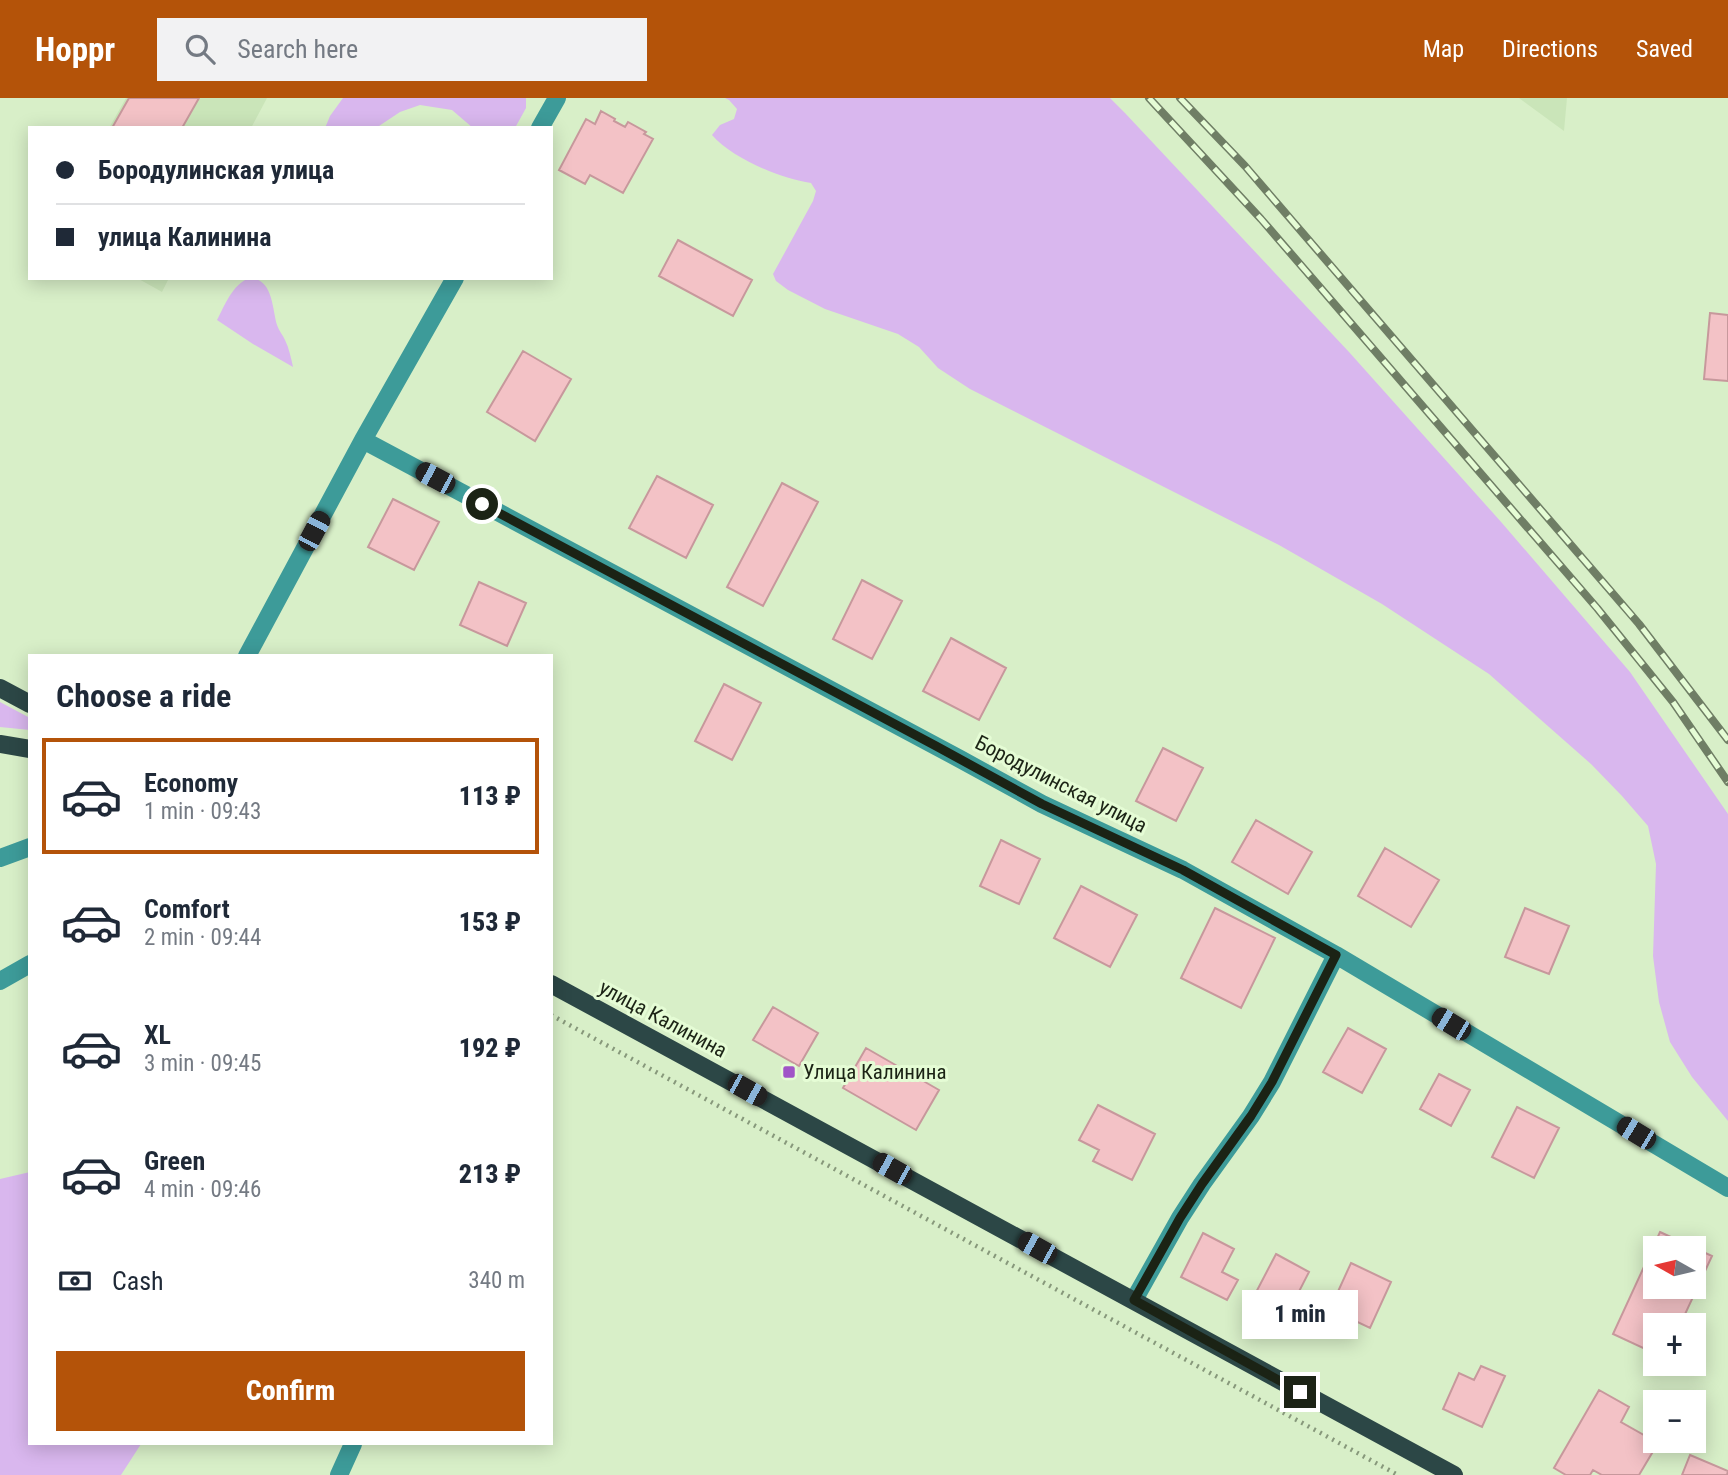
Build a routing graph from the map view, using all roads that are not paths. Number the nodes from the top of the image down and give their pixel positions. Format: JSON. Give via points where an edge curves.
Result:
{"nodes":[{"id":1,"x":557,"y":98,"type":"edge"},
{"id":2,"x":541,"y":126,"type":"edge"},
{"id":3,"x":454,"y":280,"type":"edge"},
{"id":4,"x":363,"y":440,"type":"junction"},
{"id":5,"x":248,"y":654,"type":"edge"},
{"id":6,"x":0,"y":688,"type":"edge"},
{"id":7,"x":28,"y":703,"type":"edge"},
{"id":8,"x":0,"y":744,"type":"edge"},
{"id":9,"x":28,"y":748,"type":"edge"},
{"id":10,"x":28,"y":848,"type":"edge"},
{"id":11,"x":0,"y":858,"type":"edge"},
{"id":12,"x":1336,"y":955,"type":"junction"},
{"id":13,"x":28,"y":965,"type":"edge"},
{"id":14,"x":0,"y":981,"type":"edge"},
{"id":15,"x":553,"y":985,"type":"edge"},
{"id":16,"x":1728,"y":1188,"type":"edge"},
{"id":17,"x":1134,"y":1300,"type":"junction"},
{"id":18,"x":354,"y":1445,"type":"edge"},
{"id":19,"x":339,"y":1475,"type":"edge"},
{"id":20,"x":1454,"y":1475,"type":"edge"}],
"edges":[{"from":1,"to":2,"type":"street"},
{"from":3,"to":4,"type":"street"},
{"from":4,"to":5,"type":"street"},
{"from":4,"to":12,"type":"street","name":"Бородулинская улица","via":[[1042,804],[1183,870]]},
{"from":6,"to":7,"type":"main road"},
{"from":8,"to":9,"type":"main road"},
{"from":10,"to":11,"type":"street"},
{"from":12,"to":16,"type":"street","name":"Бородулинская улица"},
{"from":12,"to":17,"type":"street","via":[[1272,1082],[1180,1218]]},
{"from":13,"to":14,"type":"street"},
{"from":15,"to":17,"type":"main road","name":"улица Калинина"},
{"from":17,"to":20,"type":"main road","name":"улица Калинина"},
{"from":18,"to":19,"type":"street"}]}
